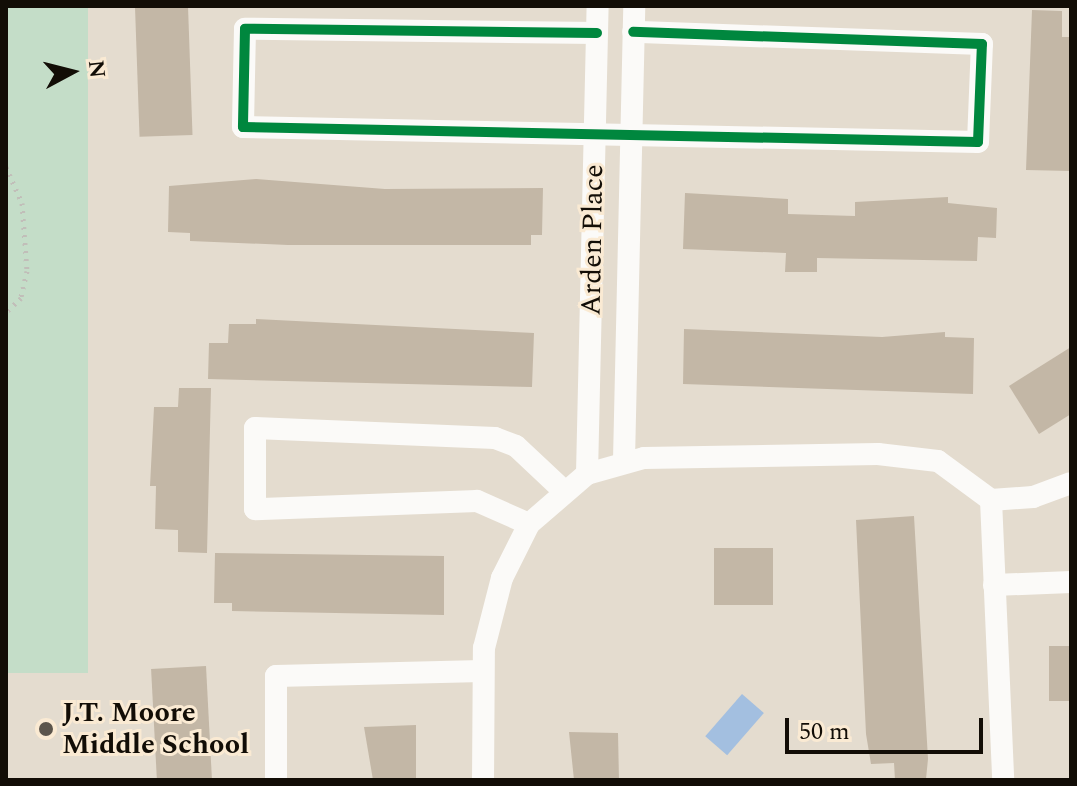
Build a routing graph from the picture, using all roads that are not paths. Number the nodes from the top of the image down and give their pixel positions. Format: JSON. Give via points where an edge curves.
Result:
{"nodes":[{"id":1,"x":598,"y":6,"type":"edge"},
{"id":2,"x":634,"y":6,"type":"edge"},
{"id":3,"x":633,"y":32,"type":"junction"},
{"id":4,"x":597,"y":33,"type":"junction"},
{"id":5,"x":595,"y":133,"type":"junction"},
{"id":6,"x":631,"y":134,"type":"junction"},
{"id":7,"x":624,"y":460,"type":"junction"},
{"id":8,"x":587,"y":474,"type":"junction"},
{"id":9,"x":1071,"y":483,"type":"edge"},
{"id":10,"x":565,"y":492,"type":"junction"},
{"id":11,"x":991,"y":500,"type":"junction"},
{"id":12,"x":529,"y":524,"type":"junction"},
{"id":13,"x":1071,"y":582,"type":"edge"},
{"id":14,"x":994,"y":585,"type":"junction"},
{"id":15,"x":482,"y":671,"type":"junction"},
{"id":16,"x":276,"y":780,"type":"edge"},
{"id":17,"x":483,"y":780,"type":"edge"},
{"id":18,"x":1003,"y":780,"type":"edge"}],
"edges":[{"from":1,"to":4,"type":"street","name":"Arden Place"},
{"from":2,"to":3,"type":"street","name":"Arden Place"},
{"from":3,"to":6,"type":"street","name":"Arden Place"},
{"from":3,"to":6,"type":"street","via":[[982,44],[978,142]]},
{"from":4,"to":5,"type":"street","name":"Arden Place"},
{"from":4,"to":5,"type":"street","via":[[245,29],[243,127]]},
{"from":5,"to":6,"type":"street"},
{"from":5,"to":8,"type":"street","name":"Arden Place"},
{"from":6,"to":7,"type":"street","name":"Arden Place"},
{"from":7,"to":8,"type":"street"},
{"from":7,"to":11,"type":"street","via":[[923,456],[954,468]]},
{"from":8,"to":10,"type":"street"},
{"from":9,"to":11,"type":"street","via":[[1033,497]]},
{"from":10,"to":12,"type":"street"},
{"from":10,"to":12,"type":"street","via":[[516,446],[495,438],[255,428],[255,509],[477,501]]},
{"from":11,"to":14,"type":"street"},
{"from":12,"to":15,"type":"street","via":[[494,602]]},
{"from":13,"to":14,"type":"street"},
{"from":14,"to":18,"type":"street"},
{"from":15,"to":16,"type":"street","via":[[276,676]]},
{"from":15,"to":17,"type":"street"}]}
